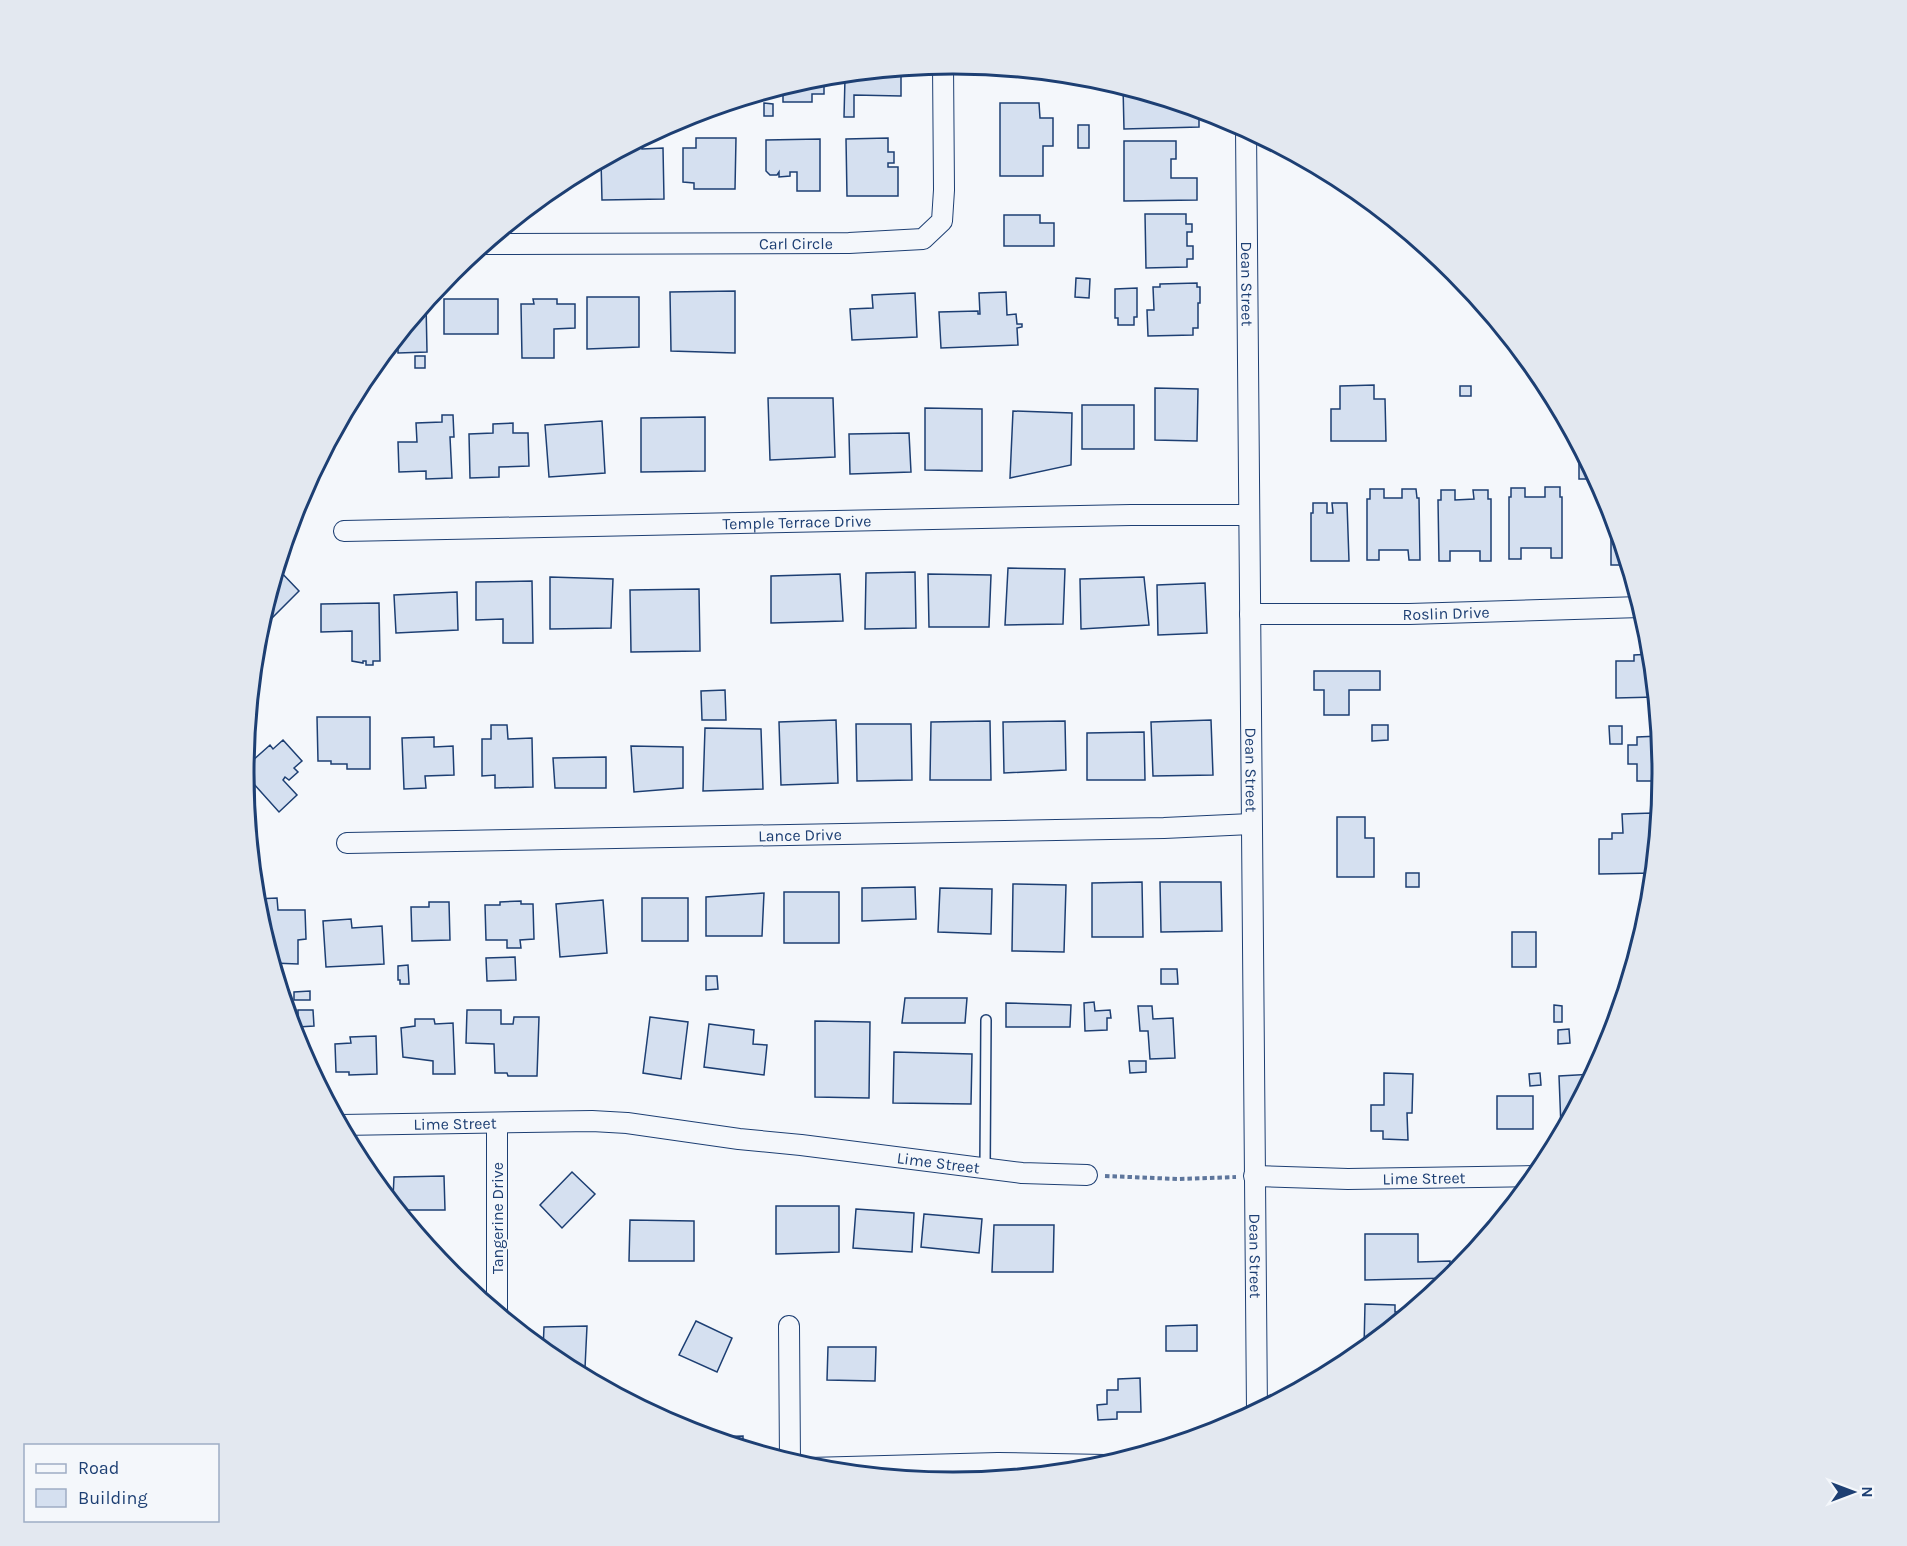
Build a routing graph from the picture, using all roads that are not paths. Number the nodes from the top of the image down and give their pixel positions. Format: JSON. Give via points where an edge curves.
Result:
{"nodes":[{"id":1,"x":943,"y":74,"type":"edge"},
{"id":2,"x":1246,"y":138,"type":"edge"},
{"id":3,"x":496,"y":244,"type":"edge"},
{"id":4,"x":1249,"y":515,"type":"junction"},
{"id":5,"x":344,"y":531,"type":"dead end"},
{"id":6,"x":1633,"y":607,"type":"edge"},
{"id":7,"x":1250,"y":614,"type":"junction"},
{"id":8,"x":1251,"y":824,"type":"junction"},
{"id":9,"x":347,"y":843,"type":"dead end"},
{"id":10,"x":986,"y":1020,"type":"dead end"},
{"id":11,"x":497,"y":1124,"type":"junction"},
{"id":12,"x":349,"y":1125,"type":"edge"},
{"id":13,"x":985,"y":1168,"type":"junction"},
{"id":14,"x":1087,"y":1175,"type":"road end"},
{"id":15,"x":1254,"y":1176,"type":"junction"},
{"id":16,"x":1525,"y":1176,"type":"edge"},
{"id":17,"x":497,"y":1303,"type":"edge"},
{"id":18,"x":789,"y":1326,"type":"dead end"},
{"id":19,"x":1257,"y":1403,"type":"edge"},
{"id":20,"x":790,"y":1453,"type":"edge"},
{"id":21,"x":1061,"y":1464,"type":"edge"},
{"id":22,"x":860,"y":1467,"type":"edge"}],
"edges":[{"from":1,"to":3,"type":"street","name":"Carl Circle","via":[[942,221],[923,238],[838,243]]},
{"from":2,"to":4,"type":"street","name":"Dean Street"},
{"from":4,"to":5,"type":"street","name":"Temple Terrace Drive"},
{"from":4,"to":7,"type":"street","name":"Dean Street"},
{"from":6,"to":7,"type":"street","name":"Roslin Drive"},
{"from":7,"to":8,"type":"street","name":"Dean Street"},
{"from":8,"to":9,"type":"street","name":"Lance Drive"},
{"from":8,"to":15,"type":"street","name":"Dean Street"},
{"from":10,"to":13,"type":"lane"},
{"from":11,"to":12,"type":"street","name":"Lime Street"},
{"from":11,"to":13,"type":"street","name":"Lime Street","via":[[627,1123]]},
{"from":11,"to":17,"type":"street","name":"Tangerine Drive"},
{"from":13,"to":14,"type":"street","name":"Lime Street"},
{"from":15,"to":16,"type":"street","name":"Lime Street"},
{"from":15,"to":19,"type":"street","name":"Dean Street"},
{"from":18,"to":20,"type":"street"},
{"from":21,"to":22,"type":"street"}]}
